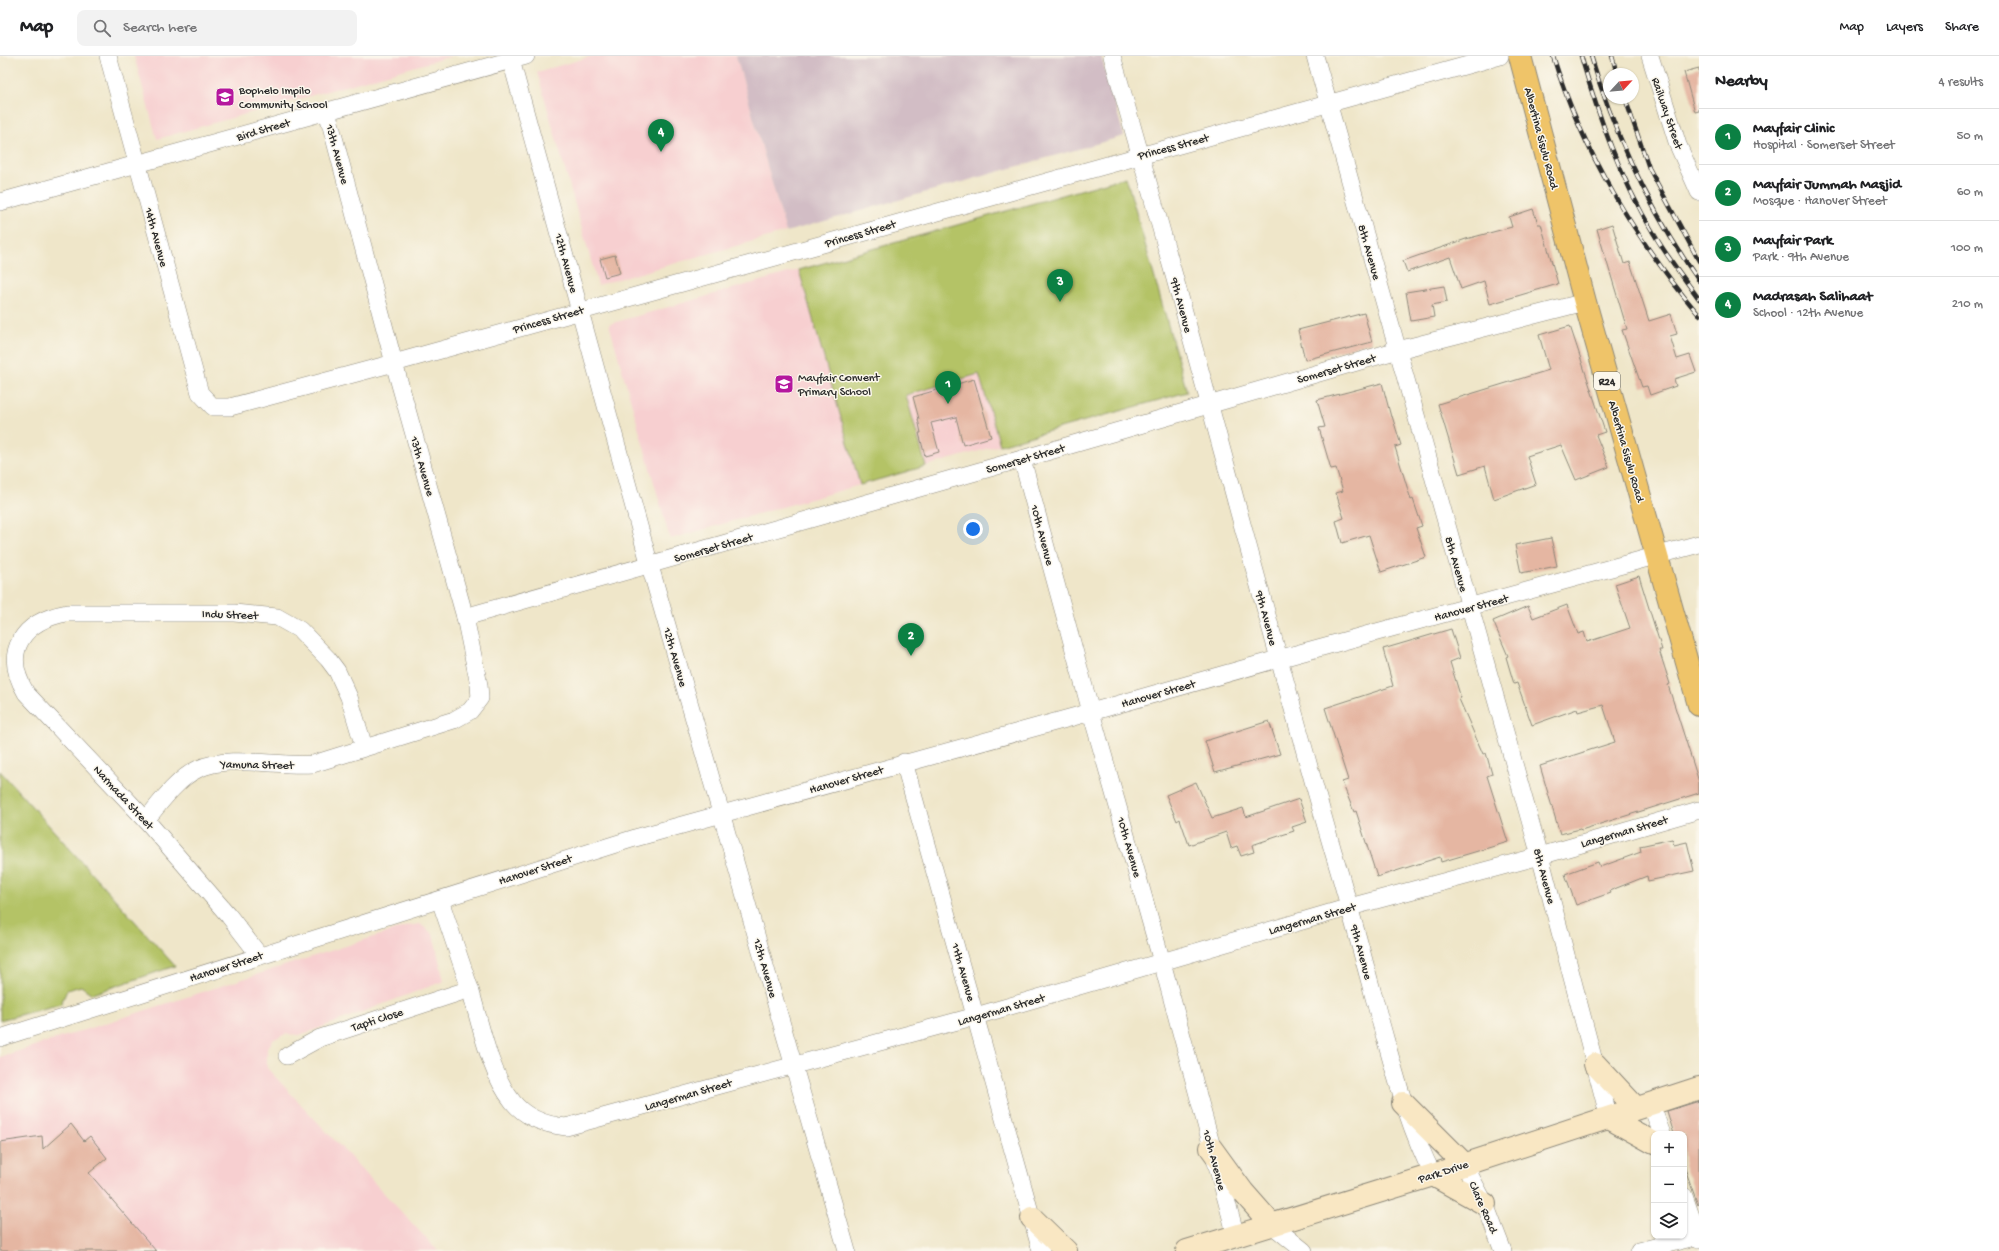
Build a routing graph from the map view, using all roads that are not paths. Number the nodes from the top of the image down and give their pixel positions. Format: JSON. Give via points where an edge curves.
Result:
{"nodes":[{"id":1,"x":108,"y":56,"type":"edge"},
{"id":2,"x":1112,"y":56,"type":"edge"},
{"id":3,"x":1315,"y":56,"type":"edge"},
{"id":4,"x":1500,"y":56,"type":"edge"},
{"id":5,"x":1520,"y":56,"type":"edge"},
{"id":6,"x":1650,"y":56,"type":"edge"},
{"id":7,"x":518,"y":58,"type":"edge"},
{"id":8,"x":1328,"y":105,"type":"junction"},
{"id":9,"x":326,"y":111,"type":"junction"},
{"id":10,"x":1141,"y":155,"type":"junction"},
{"id":11,"x":137,"y":164,"type":"junction"},
{"id":12,"x":1699,"y":192,"type":"edge"},
{"id":13,"x":0,"y":202,"type":"edge"},
{"id":14,"x":1585,"y":302,"type":"junction"},
{"id":15,"x":580,"y":311,"type":"junction"},
{"id":16,"x":1398,"y":350,"type":"junction"},
{"id":17,"x":394,"y":362,"type":"junction"},
{"id":18,"x":1209,"y":405,"type":"junction"},
{"id":19,"x":221,"y":408,"type":"joint"},
{"id":20,"x":1022,"y":459,"type":"junction"},
{"id":21,"x":1699,"y":544,"type":"edge"},
{"id":22,"x":1656,"y":555,"type":"junction"},
{"id":23,"x":650,"y":566,"type":"junction"},
{"id":24,"x":1469,"y":607,"type":"junction"},
{"id":25,"x":465,"y":617,"type":"junction"},
{"id":26,"x":25,"y":632,"type":"joint"},
{"id":27,"x":1278,"y":659,"type":"junction"},
{"id":28,"x":1699,"y":705,"type":"edge"},
{"id":29,"x":1091,"y":712,"type":"junction"},
{"id":30,"x":364,"y":748,"type":"junction"},
{"id":31,"x":904,"y":762,"type":"junction"},
{"id":32,"x":1699,"y":810,"type":"edge"},
{"id":33,"x":722,"y":814,"type":"junction"},
{"id":34,"x":146,"y":820,"type":"junction"},
{"id":35,"x":1540,"y":856,"type":"junction"},
{"id":36,"x":440,"y":900,"type":"junction"},
{"id":37,"x":1350,"y":907,"type":"junction"},
{"id":38,"x":259,"y":955,"type":"junction"},
{"id":39,"x":1162,"y":962,"type":"junction"},
{"id":40,"x":470,"y":989,"type":"junction"},
{"id":41,"x":976,"y":1016,"type":"junction"},
{"id":42,"x":0,"y":1038,"type":"edge"},
{"id":43,"x":287,"y":1056,"type":"dead end"},
{"id":44,"x":794,"y":1064,"type":"junction"},
{"id":45,"x":1595,"y":1064,"type":"junction"},
{"id":46,"x":1699,"y":1088,"type":"edge"},
{"id":47,"x":1403,"y":1103,"type":"junction"},
{"id":48,"x":1643,"y":1106,"type":"junction"},
{"id":49,"x":1609,"y":1118,"type":"junction"},
{"id":50,"x":1660,"y":1131,"type":"edge"},
{"id":51,"x":1651,"y":1141,"type":"edge"},
{"id":52,"x":1211,"y":1148,"type":"junction"},
{"id":53,"x":1464,"y":1164,"type":"junction"},
{"id":54,"x":1433,"y":1175,"type":"junction"},
{"id":55,"x":1687,"y":1203,"type":"edge"},
{"id":56,"x":1484,"y":1204,"type":"junction"},
{"id":57,"x":1032,"y":1218,"type":"junction"},
{"id":58,"x":1272,"y":1224,"type":"junction"},
{"id":59,"x":1236,"y":1236,"type":"junction"},
{"id":60,"x":1699,"y":1237,"type":"edge"},
{"id":61,"x":847,"y":1251,"type":"edge"},
{"id":62,"x":1041,"y":1251,"type":"edge"},
{"id":63,"x":1066,"y":1251,"type":"edge"},
{"id":64,"x":1187,"y":1251,"type":"edge"},
{"id":65,"x":1304,"y":1251,"type":"edge"},
{"id":66,"x":1503,"y":1251,"type":"edge"},
{"id":67,"x":1639,"y":1251,"type":"edge"}],
"edges":[{"from":1,"to":11,"type":"street","name":"14th Avenue"},
{"from":2,"to":10,"type":"street","name":"9th Avenue"},
{"from":3,"to":8,"type":"street","name":"8th Avenue"},
{"from":4,"to":8,"type":"street","name":"Princess Street"},
{"from":5,"to":14,"type":"main road","name":"Albertina Sisulu Road","number":"R24"},
{"from":6,"to":12,"type":"street","name":"Railway Street","via":[[1678,145]]},
{"from":7,"to":9,"type":"street","name":"Bird Street"},
{"from":7,"to":15,"type":"street","name":"12th Avenue"},
{"from":8,"to":10,"type":"street","name":"Princess Street"},
{"from":8,"to":16,"type":"street","name":"8th Avenue"},
{"from":9,"to":11,"type":"street","name":"Bird Street"},
{"from":9,"to":17,"type":"street","name":"13th Avenue"},
{"from":10,"to":15,"type":"street","name":"Princess Street"},
{"from":10,"to":18,"type":"street","name":"9th Avenue"},
{"from":11,"to":13,"type":"street","name":"Bird Street"},
{"from":11,"to":19,"type":"street","name":"14th Avenue","via":[[200,392],[213,407]]},
{"from":14,"to":16,"type":"street","name":"Somerset Street"},
{"from":14,"to":22,"type":"main road","name":"Albertina Sisulu Road","number":"R24"},
{"from":15,"to":17,"type":"street","name":"Princess Street"},
{"from":15,"to":23,"type":"street","name":"12th Avenue"},
{"from":16,"to":18,"type":"street","name":"Somerset Street"},
{"from":16,"to":24,"type":"street","name":"8th Avenue"},
{"from":17,"to":19,"type":"street","name":"Princess Street"},
{"from":17,"to":25,"type":"street","name":"13th Avenue"},
{"from":18,"to":20,"type":"street","name":"Somerset Street"},
{"from":18,"to":27,"type":"street","name":"9th Avenue"},
{"from":20,"to":23,"type":"street","name":"Somerset Street"},
{"from":20,"to":29,"type":"street","name":"10th Avenue"},
{"from":21,"to":22,"type":"street","name":"Hanover Street"},
{"from":22,"to":24,"type":"street","name":"Hanover Street"},
{"from":22,"to":28,"type":"main road","name":"Albertina Sisulu Road","number":"R24"},
{"from":23,"to":25,"type":"street","name":"Somerset Street"},
{"from":23,"to":33,"type":"street","name":"12th Avenue"},
{"from":24,"to":27,"type":"street","name":"Hanover Street"},
{"from":24,"to":35,"type":"street","name":"8th Avenue"},
{"from":25,"to":30,"type":"street","name":"13th Avenue","via":[[479,685],[480,698],[476,705],[454,720]]},
{"from":26,"to":30,"type":"street","name":"Indu Street","via":[[43,620],[67,613],[234,613],[277,617],[300,630],[328,658],[337,671],[349,697]]},
{"from":26,"to":34,"type":"street","name":"Narmada Street","via":[[19,643],[16,660],[19,681],[26,693]]},
{"from":27,"to":29,"type":"street","name":"Hanover Street"},
{"from":27,"to":37,"type":"street","name":"9th Avenue"},
{"from":29,"to":31,"type":"street","name":"Hanover Street"},
{"from":29,"to":39,"type":"street","name":"10th Avenue"},
{"from":30,"to":34,"type":"street","name":"Yamuna Street","via":[[313,764],[210,764],[186,778],[164,798]]},
{"from":31,"to":33,"type":"street","name":"Hanover Street"},
{"from":31,"to":41,"type":"street","name":"11th Avenue"},
{"from":32,"to":35,"type":"street","name":"Langerman Street"},
{"from":33,"to":36,"type":"street","name":"Hanover Street","via":[[553,862]]},
{"from":33,"to":44,"type":"street","name":"12th Avenue"},
{"from":34,"to":38,"type":"street","name":"Narmada Street","via":[[229,916]]},
{"from":35,"to":37,"type":"street","name":"Langerman Street"},
{"from":35,"to":45,"type":"street","name":"8th Avenue"},
{"from":36,"to":38,"type":"street","name":"Hanover Street"},
{"from":36,"to":40,"type":"street","name":"Langerman Street"},
{"from":37,"to":39,"type":"street","name":"Langerman Street"},
{"from":37,"to":47,"type":"street","name":"9th Avenue"},
{"from":38,"to":42,"type":"street","name":"Hanover Street"},
{"from":39,"to":41,"type":"street","name":"Langerman Street"},
{"from":39,"to":52,"type":"street","name":"10th Avenue"},
{"from":40,"to":43,"type":"street","name":"Tapti Close","via":[[320,1038]]},
{"from":40,"to":44,"type":"street","name":"Langerman Street","via":[[485,1042],[507,1093],[522,1110],[536,1120],[553,1126],[566,1127],[593,1121]]},
{"from":41,"to":44,"type":"street","name":"Langerman Street"},
{"from":41,"to":57,"type":"street","name":"11th Avenue"},
{"from":44,"to":61,"type":"street","name":"12th Avenue"},
{"from":45,"to":48,"type":"street"},
{"from":45,"to":49,"type":"street","name":"8th Avenue"},
{"from":46,"to":48,"type":"street","name":"Park Drive"},
{"from":47,"to":53,"type":"street"},
{"from":47,"to":54,"type":"street","name":"9th Avenue"},
{"from":48,"to":49,"type":"street","name":"Park Drive"},
{"from":48,"to":50,"type":"street"},
{"from":49,"to":51,"type":"street"},
{"from":49,"to":53,"type":"street","name":"Park Drive"},
{"from":52,"to":58,"type":"street","via":[[1260,1214]]},
{"from":52,"to":59,"type":"street","name":"10th Avenue"},
{"from":53,"to":54,"type":"street","name":"Park Drive"},
{"from":53,"to":56,"type":"street","name":"Clare Road"},
{"from":54,"to":56,"type":"street"},
{"from":54,"to":58,"type":"street","name":"Park Drive"},
{"from":55,"to":60,"type":"street"},
{"from":56,"to":66,"type":"street","name":"Clare Road"},
{"from":57,"to":62,"type":"street","name":"11th Avenue"},
{"from":57,"to":63,"type":"street"},
{"from":58,"to":59,"type":"street","name":"Park Drive"},
{"from":58,"to":65,"type":"street"},
{"from":59,"to":64,"type":"street","name":"Park Drive"},
{"from":60,"to":67,"type":"street"}]}
